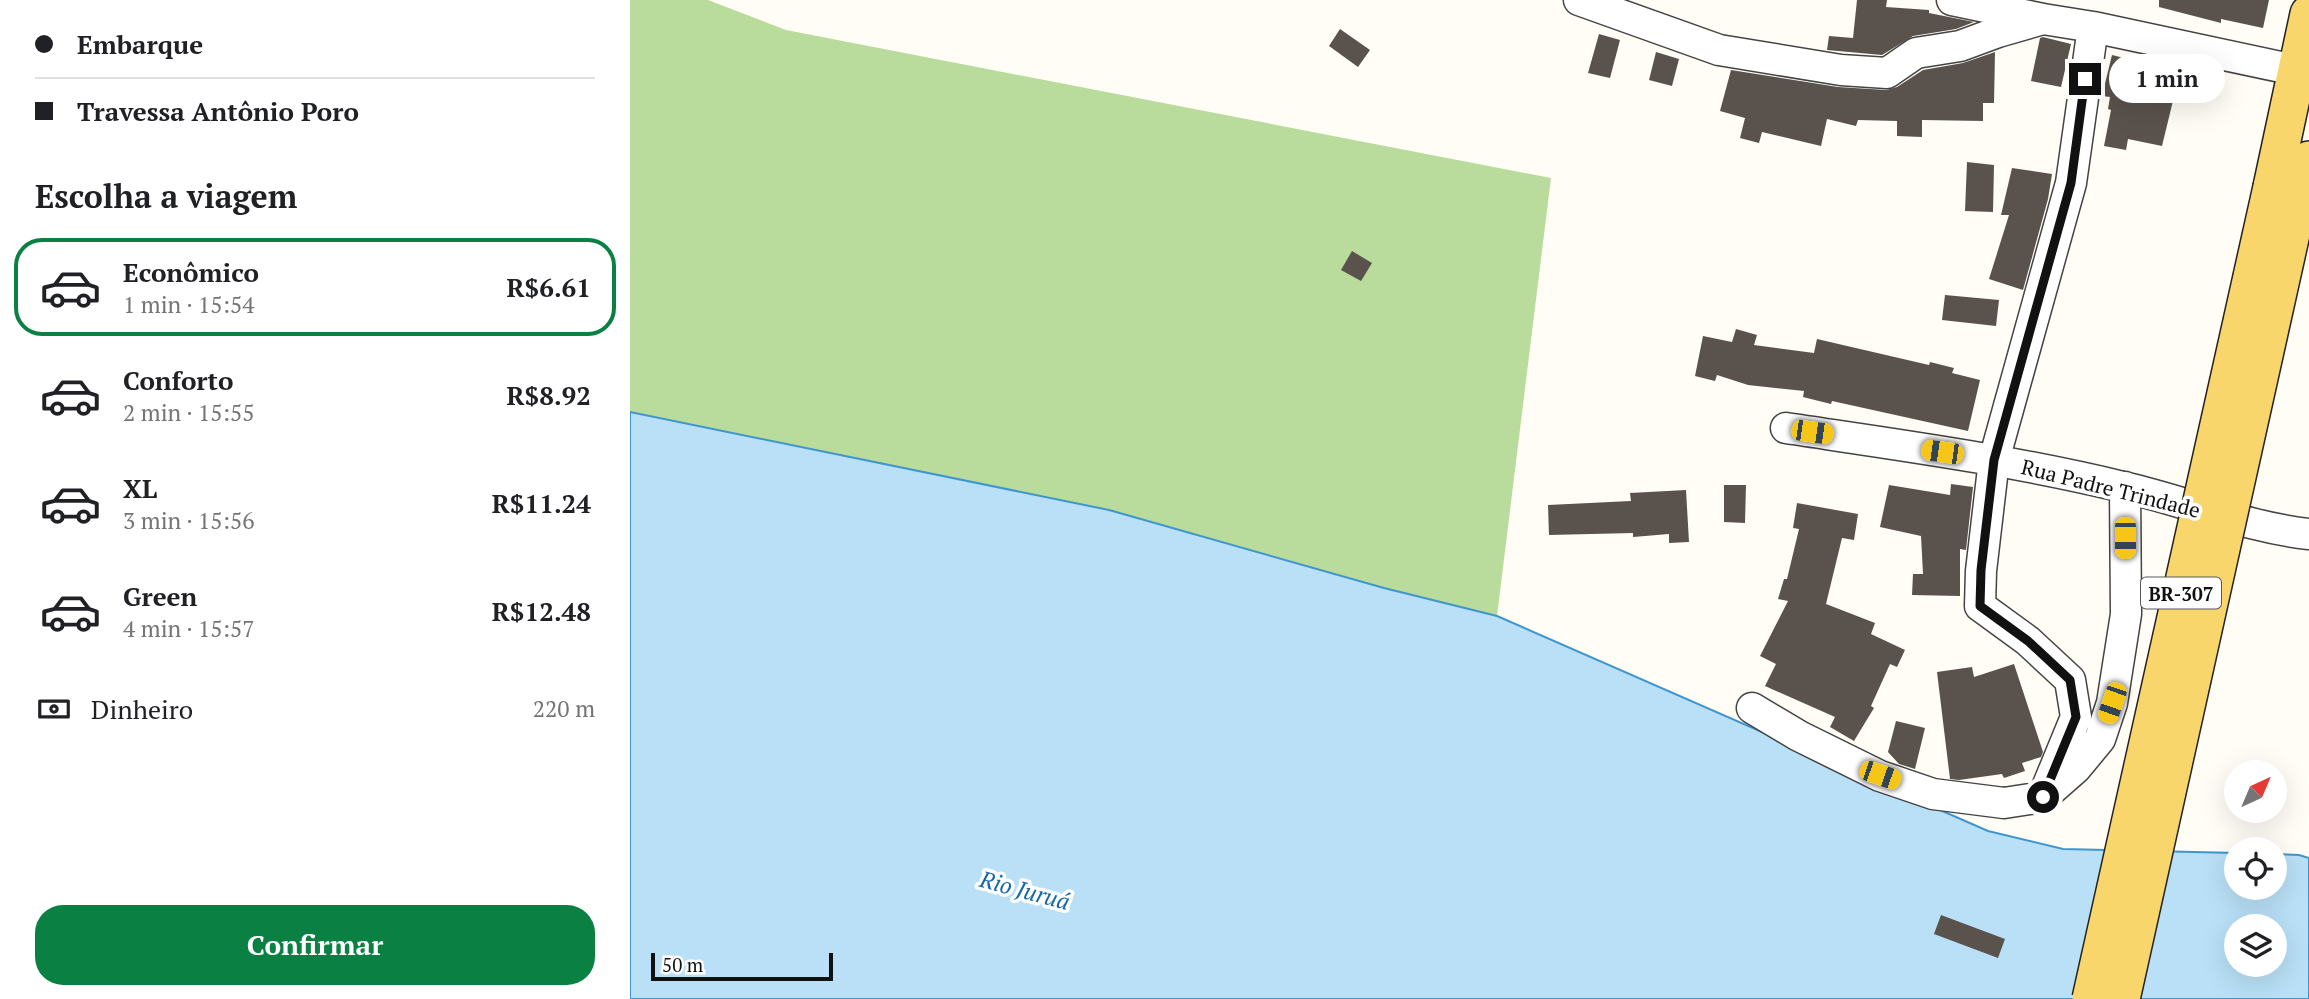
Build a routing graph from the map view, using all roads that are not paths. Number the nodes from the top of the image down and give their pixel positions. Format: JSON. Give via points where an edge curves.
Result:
{"nodes":[{"id":1,"x":1579,"y":0,"type":"edge"},
{"id":2,"x":1952,"y":0,"type":"edge"},
{"id":3,"x":2309,"y":14,"type":"edge"},
{"id":4,"x":2043,"y":19,"type":"junction"},
{"id":5,"x":2093,"y":27,"type":"junction"},
{"id":6,"x":2303,"y":72,"type":"edge"},
{"id":7,"x":2291,"y":171,"type":"edge"},
{"id":8,"x":1786,"y":428,"type":"dead end"},
{"id":9,"x":1994,"y":460,"type":"junction"},
{"id":10,"x":2125,"y":487,"type":"junction"},
{"id":11,"x":2309,"y":534,"type":"edge"},
{"id":12,"x":1752,"y":708,"type":"dead end"},
{"id":13,"x":2043,"y":797,"type":"junction"},
{"id":14,"x":2091,"y":999,"type":"edge"},
{"id":15,"x":2121,"y":999,"type":"edge"}],
"edges":[{"from":1,"to":4,"type":"street","via":[[1719,50],[1887,73],[1916,52],[1960,46]]},
{"from":2,"to":4,"type":"street"},
{"from":3,"to":6,"type":"main road","number":"BR-307"},
{"from":4,"to":5,"type":"street"},
{"from":5,"to":6,"type":"street"},
{"from":5,"to":9,"type":"street","via":[[2071,183]]},
{"from":6,"to":7,"type":"main road","number":"BR-307"},
{"from":7,"to":14,"type":"main road","number":"BR-307","bridge":true},
{"from":7,"to":15,"type":"main road","number":"BR-307","bridge":true},
{"from":8,"to":9,"type":"street","name":"Rua Padre Trindade"},
{"from":9,"to":10,"type":"street","name":"Rua Padre Trindade"},
{"from":9,"to":13,"type":"street","via":[[1980,606],[2070,680],[2076,717]]},
{"from":10,"to":11,"type":"street","name":"Rua Padre Trindade","via":[[2265,528]]},
{"from":10,"to":13,"type":"street","via":[[2126,614],[2112,703],[2100,738],[2076,768]]},
{"from":12,"to":13,"type":"street","via":[[1880,775],[1933,794],[2004,803]]}]}
